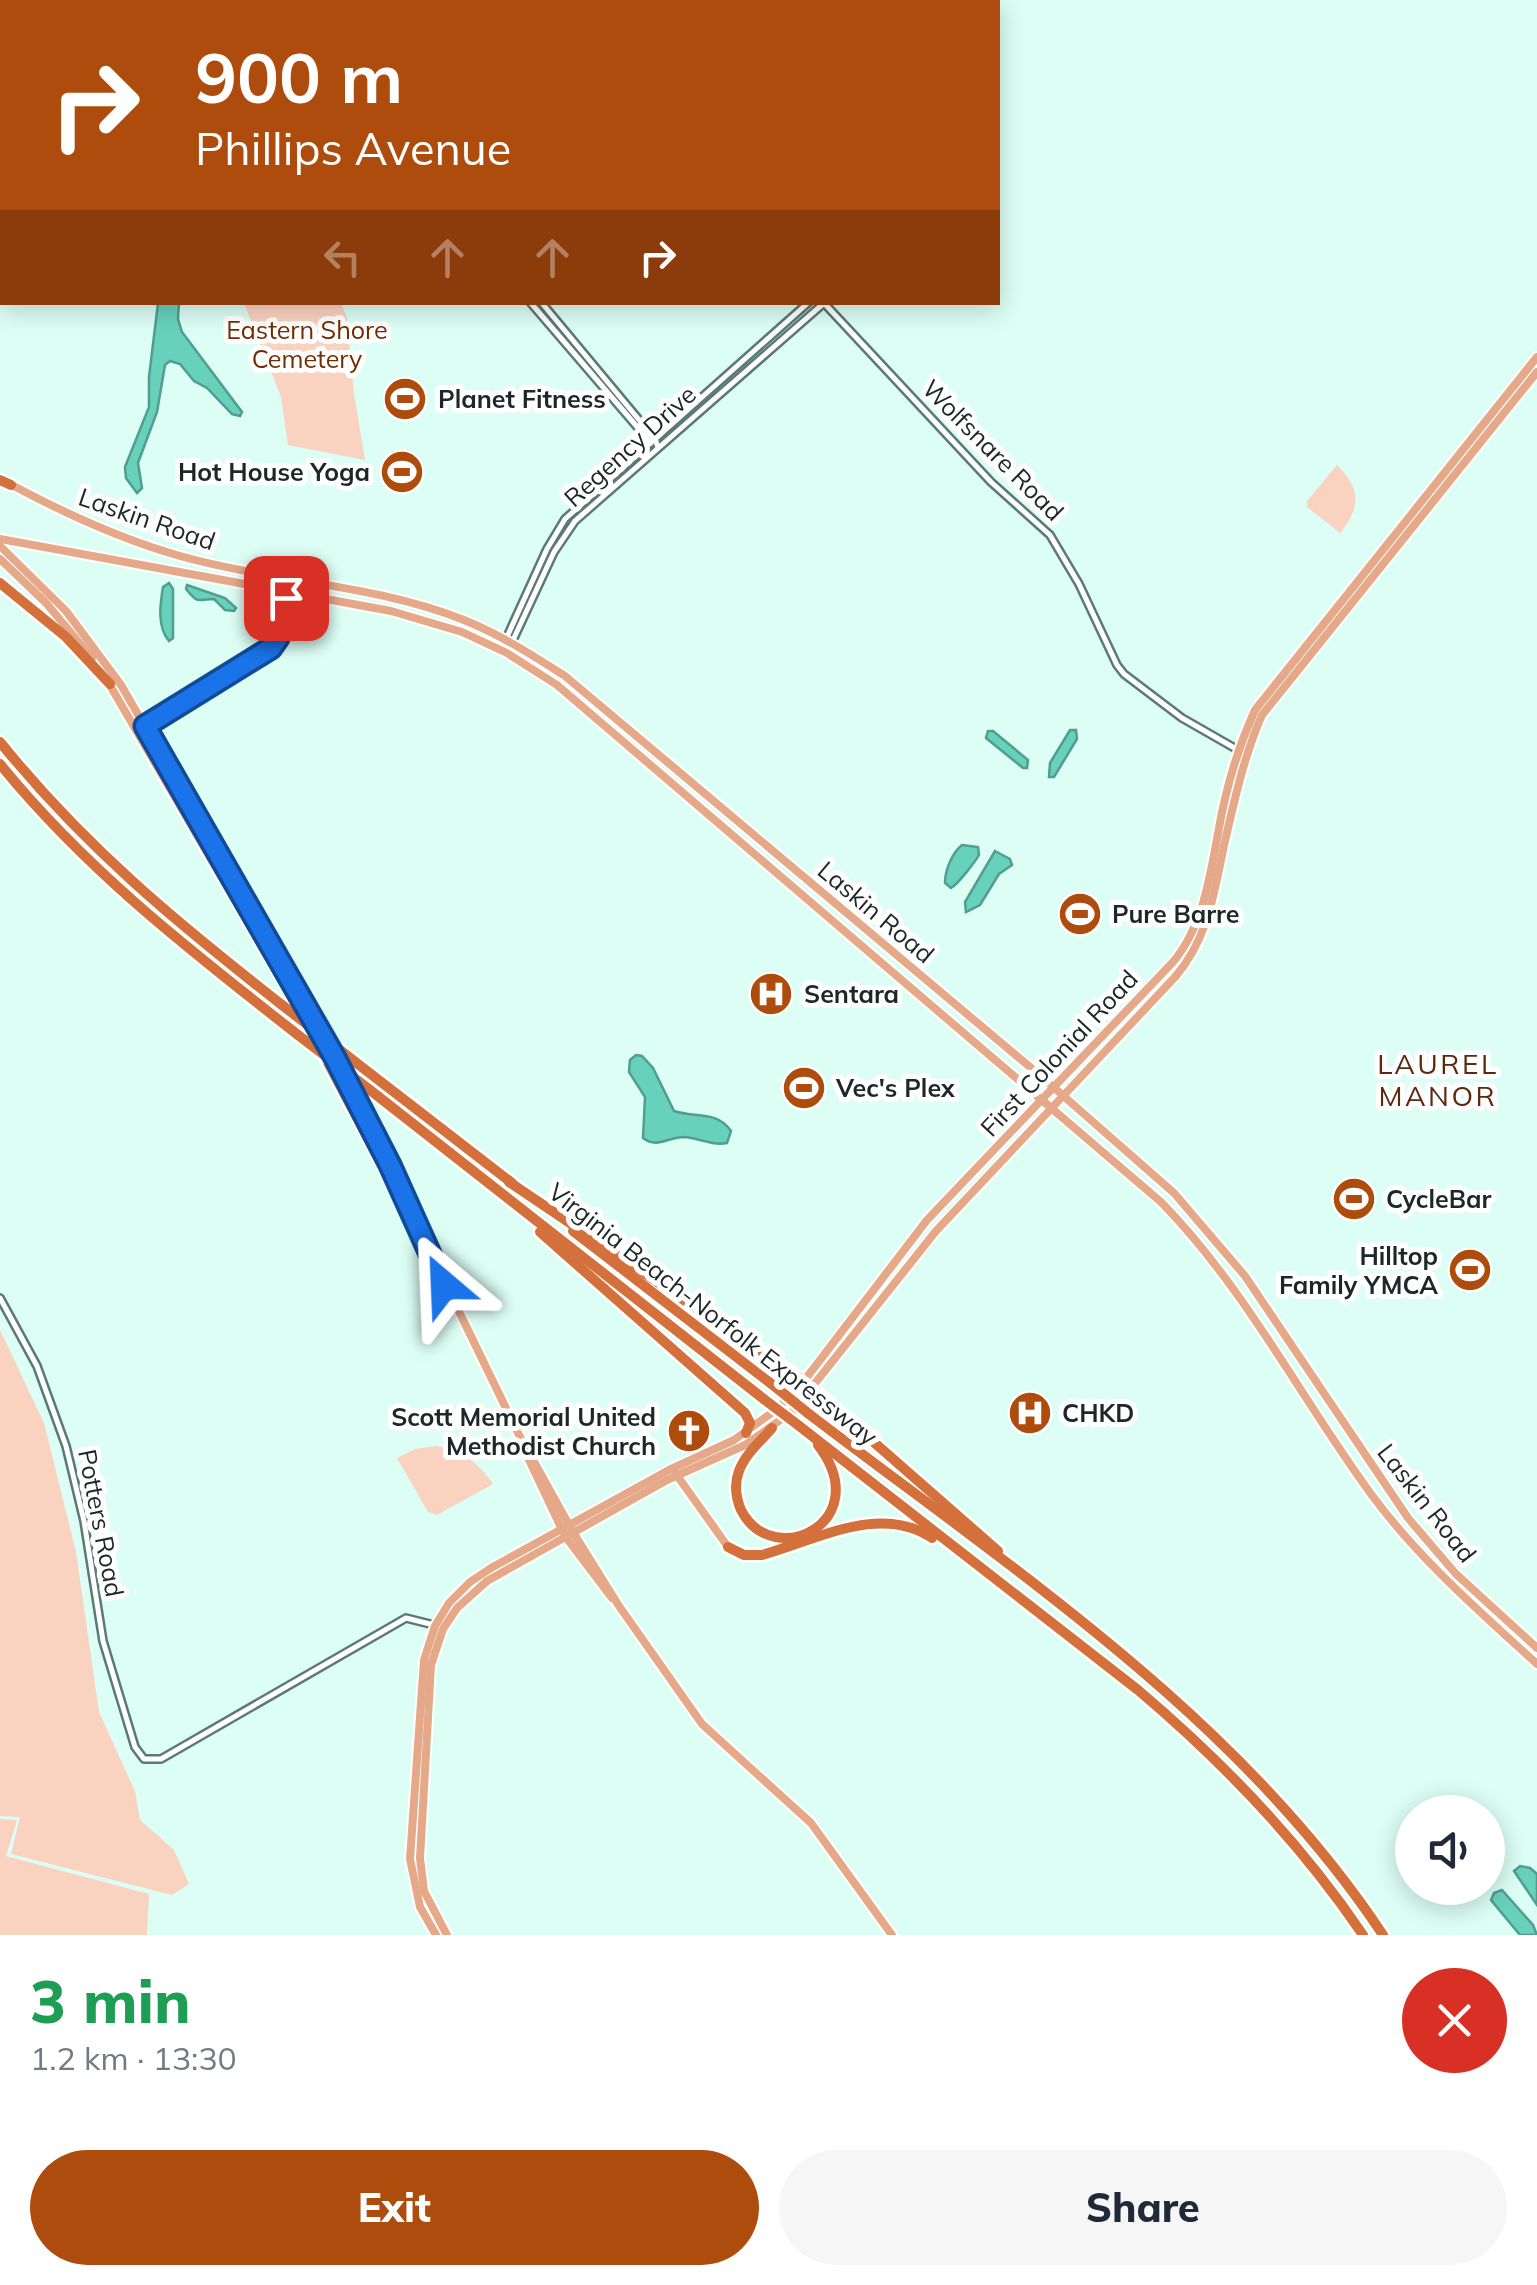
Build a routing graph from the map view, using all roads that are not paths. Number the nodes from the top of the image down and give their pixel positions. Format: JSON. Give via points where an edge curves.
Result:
{"nodes":[{"id":1,"x":533,"y":305,"type":"edge"},
{"id":2,"x":543,"y":305,"type":"edge"},
{"id":3,"x":806,"y":305,"type":"edge"},
{"id":4,"x":822,"y":305,"type":"edge"},
{"id":5,"x":826,"y":305,"type":"edge"},
{"id":6,"x":1537,"y":357,"type":"edge"},
{"id":7,"x":1537,"y":372,"type":"edge"},
{"id":8,"x":653,"y":441,"type":"junction"},
{"id":9,"x":658,"y":447,"type":"junction"},
{"id":10,"x":4,"y":481,"type":"edge"},
{"id":11,"x":0,"y":542,"type":"edge"},
{"id":12,"x":0,"y":558,"type":"edge"},
{"id":13,"x":290,"y":580,"type":"junction"},
{"id":14,"x":0,"y":582,"type":"edge"},
{"id":15,"x":287,"y":592,"type":"junction"},
{"id":16,"x":510,"y":641,"type":"junction"},
{"id":17,"x":504,"y":652,"type":"junction"},
{"id":18,"x":110,"y":684,"type":"junction"},
{"id":19,"x":142,"y":729,"type":"junction"},
{"id":20,"x":0,"y":742,"type":"edge"},
{"id":21,"x":1242,"y":751,"type":"junction"},
{"id":22,"x":0,"y":764,"type":"edge"},
{"id":23,"x":1054,"y":1087,"type":"junction"},
{"id":24,"x":1064,"y":1096,"type":"junction"},
{"id":25,"x":1042,"y":1100,"type":"junction"},
{"id":26,"x":1053,"y":1108,"type":"junction"},
{"id":27,"x":452,"y":1156,"type":"junction"},
{"id":28,"x":510,"y":1182,"type":"junction"},
{"id":29,"x":885,"y":1274,"type":"junction"},
{"id":30,"x":869,"y":1296,"type":"junction"},
{"id":31,"x":0,"y":1298,"type":"edge"},
{"id":32,"x":880,"y":1302,"type":"junction"},
{"id":33,"x":861,"y":1328,"type":"junction"},
{"id":34,"x":808,"y":1385,"type":"junction"},
{"id":35,"x":772,"y":1428,"type":"junction"},
{"id":36,"x":803,"y":1429,"type":"junction"},
{"id":37,"x":746,"y":1433,"type":"junction"},
{"id":38,"x":675,"y":1472,"type":"junction"},
{"id":39,"x":567,"y":1530,"type":"junction"},
{"id":40,"x":728,"y":1548,"type":"joint"},
{"id":41,"x":995,"y":1580,"type":"junction"},
{"id":42,"x":1039,"y":1590,"type":"junction"},
{"id":43,"x":439,"y":1627,"type":"junction"},
{"id":44,"x":1537,"y":1648,"type":"edge"},
{"id":45,"x":1537,"y":1664,"type":"edge"},
{"id":46,"x":436,"y":1935,"type":"edge"},
{"id":47,"x":447,"y":1935,"type":"edge"},
{"id":48,"x":892,"y":1935,"type":"edge"},
{"id":49,"x":1364,"y":1935,"type":"edge"},
{"id":50,"x":1382,"y":1935,"type":"edge"}],
"edges":[{"from":1,"to":8,"type":"street"},
{"from":2,"to":8,"type":"street"},
{"from":3,"to":8,"type":"street","name":"Regency Drive"},
{"from":4,"to":9,"type":"street","name":"Regency Drive"},
{"from":5,"to":21,"type":"street","name":"Wolfsnare Road","via":[[980,470],[1050,534],[1116,666],[1182,718]]},
{"from":6,"to":21,"type":"main road","name":"First Colonial Road","via":[[1255,710]]},
{"from":7,"to":21,"type":"main road","name":"First Colonial Road","via":[[1262,716]]},
{"from":8,"to":9,"type":"street"},
{"from":8,"to":16,"type":"street","name":"Regency Drive","via":[[565,519]]},
{"from":9,"to":16,"type":"street","name":"Regency Drive","via":[[575,520]]},
{"from":10,"to":13,"type":"main road","name":"Laskin Road","via":[[145,545]]},
{"from":11,"to":15,"type":"main road","name":"Laskin Road"},
{"from":11,"to":19,"type":"main road","via":[[78,625],[121,685]]},
{"from":12,"to":18,"type":"main road","via":[[60,619]]},
{"from":13,"to":15,"type":"street"},
{"from":13,"to":16,"type":"main road","name":"Laskin Road","via":[[399,600]]},
{"from":14,"to":18,"type":"highway"},
{"from":15,"to":17,"type":"main road","name":"Laskin Road","via":[[398,613]]},
{"from":15,"to":19,"type":"street","via":[[271,648]]},
{"from":16,"to":17,"type":"street","name":"Regency Drive"},
{"from":16,"to":23,"type":"main road","name":"Laskin Road","via":[[688,774]]},
{"from":17,"to":25,"type":"main road","name":"Laskin Road","via":[[633,748]]},
{"from":18,"to":19,"type":"main road"},
{"from":19,"to":39,"type":"main road","via":[[334,1056]]},
{"from":20,"to":28,"type":"highway","name":"Virginia Beach-Norfolk Expressway","bridge":true,"via":[[109,862],[184,928]]},
{"from":21,"to":23,"type":"main road","name":"First Colonial Road","via":[[1190,937]]},
{"from":21,"to":24,"type":"main road","name":"First Colonial Road","via":[[1212,906],[1194,951]]},
{"from":22,"to":27,"type":"highway","name":"Virginia Beach-Norfolk Expressway","bridge":true,"via":[[112,884],[180,943]]},
{"from":23,"to":24,"type":"main road","name":"Laskin Road"},
{"from":23,"to":25,"type":"main road","name":"First Colonial Road"},
{"from":24,"to":26,"type":"main road","name":"First Colonial Road"},
{"from":24,"to":44,"type":"main road","name":"Laskin Road","via":[[1204,1225],[1408,1518],[1456,1574]]},
{"from":25,"to":26,"type":"main road","name":"Laskin Road"},
{"from":25,"to":29,"type":"main road","name":"First Colonial Road"},
{"from":26,"to":32,"type":"main road","name":"First Colonial Road","via":[[936,1231]]},
{"from":26,"to":45,"type":"main road","name":"Laskin Road","via":[[1190,1232],[1383,1510]]},
{"from":27,"to":36,"type":"highway","name":"Virginia Beach-Norfolk Expressway","bridge":true},
{"from":27,"to":37,"type":"highway","via":[[745,1413]]},
{"from":28,"to":34,"type":"highway"},
{"from":28,"to":42,"type":"highway","name":"Virginia Beach-Norfolk Expressway","bridge":true},
{"from":29,"to":30,"type":"main road","name":"First Colonial Road"},
{"from":29,"to":32,"type":"main road"},
{"from":30,"to":33,"type":"main road"},
{"from":30,"to":34,"type":"main road","name":"First Colonial Road"},
{"from":31,"to":43,"type":"street","name":"Potters Road","via":[[59,1423],[79,1496],[106,1656],[135,1747],[147,1760],[161,1759],[406,1618]]},
{"from":32,"to":33,"type":"main road","name":"First Colonial Road"},
{"from":33,"to":34,"type":"main road","name":"First Colonial Road"},
{"from":34,"to":35,"type":"main road","name":"First Colonial Road","via":[[793,1411]]},
{"from":34,"to":37,"type":"main road","name":"First Colonial Road"},
{"from":34,"to":42,"type":"highway"},
{"from":35,"to":36,"type":"highway","via":[[744,1462],[736,1491],[758,1529],[793,1538],[814,1530],[835,1502],[833,1467]]},
{"from":35,"to":38,"type":"main road","name":"First Colonial Road"},
{"from":36,"to":41,"type":"highway","name":"Virginia Beach-Norfolk Expressway"},
{"from":37,"to":38,"type":"main road","name":"First Colonial Road"},
{"from":38,"to":39,"type":"main road","name":"First Colonial Road"},
{"from":38,"to":40,"type":"main road"},
{"from":39,"to":43,"type":"main road","name":"First Colonial Road","via":[[470,1582],[449,1603]]},
{"from":39,"to":48,"type":"main road","via":[[702,1724],[812,1823]]},
{"from":40,"to":41,"type":"highway","via":[[762,1555],[872,1522],[898,1522]]},
{"from":41,"to":49,"type":"highway","name":"Virginia Beach-Norfolk Expressway","via":[[1205,1750],[1298,1850]]},
{"from":42,"to":50,"type":"highway","name":"Virginia Beach-Norfolk Expressway","via":[[1230,1751],[1306,1834]]},
{"from":43,"to":46,"type":"main road","via":[[422,1674],[410,1860],[420,1907]]},
{"from":43,"to":47,"type":"main road","via":[[420,1858],[424,1891]]}]}
